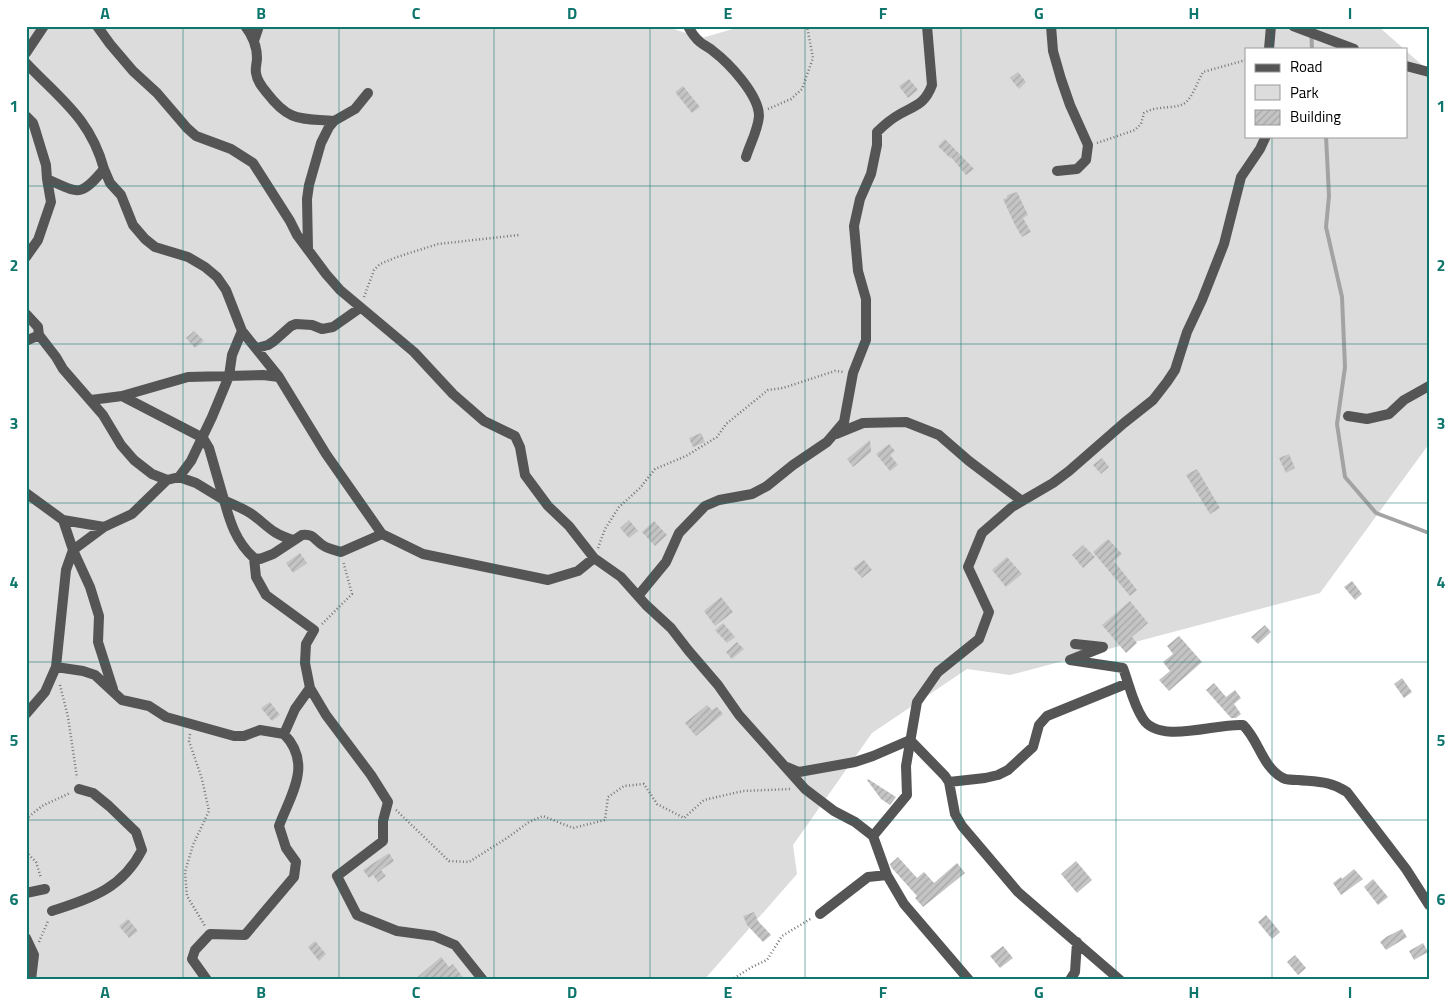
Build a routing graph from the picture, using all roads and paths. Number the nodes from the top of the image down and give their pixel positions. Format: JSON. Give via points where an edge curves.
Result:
{"nodes":[{"id":1,"x":44,"y":26,"type":"edge"},
{"id":2,"x":97,"y":26,"type":"edge"},
{"id":3,"x":245,"y":26,"type":"edge"},
{"id":4,"x":259,"y":26,"type":"edge"},
{"id":5,"x":688,"y":26,"type":"edge"},
{"id":6,"x":807,"y":26,"type":"edge"},
{"id":7,"x":927,"y":26,"type":"edge"},
{"id":8,"x":1051,"y":26,"type":"edge"},
{"id":9,"x":1271,"y":26,"type":"edge"},
{"id":10,"x":1293,"y":26,"type":"edge"},
{"id":11,"x":254,"y":41,"type":"junction"},
{"id":12,"x":1269,"y":48,"type":"edge"},
{"id":13,"x":1351,"y":48,"type":"edge"},
{"id":14,"x":26,"y":53,"type":"edge"},
{"id":15,"x":1245,"y":60,"type":"edge"},
{"id":16,"x":26,"y":63,"type":"edge"},
{"id":17,"x":1408,"y":67,"type":"edge"},
{"id":18,"x":1429,"y":72,"type":"edge"},
{"id":19,"x":368,"y":93,"type":"dead end"},
{"id":20,"x":759,"y":115,"type":"junction"},
{"id":21,"x":26,"y":116,"type":"edge"},
{"id":22,"x":334,"y":121,"type":"junction"},
{"id":23,"x":1265,"y":138,"type":"edge"},
{"id":24,"x":1088,"y":145,"type":"junction"},
{"id":25,"x":746,"y":157,"type":"dead end"},
{"id":26,"x":104,"y":169,"type":"junction"},
{"id":27,"x":1057,"y":171,"type":"dead end"},
{"id":28,"x":46,"y":179,"type":"junction"},
{"id":29,"x":519,"y":235,"type":"dead end"},
{"id":30,"x":308,"y":250,"type":"junction"},
{"id":31,"x":26,"y":257,"type":"edge"},
{"id":32,"x":360,"y":308,"type":"junction"},
{"id":33,"x":26,"y":314,"type":"edge"},
{"id":34,"x":242,"y":332,"type":"junction"},
{"id":35,"x":39,"y":335,"type":"junction"},
{"id":36,"x":26,"y":340,"type":"edge"},
{"id":37,"x":257,"y":348,"type":"junction"},
{"id":38,"x":853,"y":373,"type":"junction"},
{"id":39,"x":229,"y":376,"type":"junction"},
{"id":40,"x":279,"y":377,"type":"junction"},
{"id":41,"x":1429,"y":386,"type":"edge"},
{"id":42,"x":122,"y":396,"type":"junction"},
{"id":43,"x":91,"y":400,"type":"junction"},
{"id":44,"x":1348,"y":416,"type":"dead end"},
{"id":45,"x":833,"y":435,"type":"junction"},
{"id":46,"x":203,"y":438,"type":"junction"},
{"id":47,"x":179,"y":477,"type":"junction"},
{"id":48,"x":167,"y":480,"type":"junction"},
{"id":49,"x":26,"y":493,"type":"edge"},
{"id":50,"x":224,"y":500,"type":"junction"},
{"id":51,"x":1022,"y":501,"type":"junction"},
{"id":52,"x":63,"y":520,"type":"junction"},
{"id":53,"x":104,"y":527,"type":"junction"},
{"id":54,"x":382,"y":534,"type":"junction"},
{"id":55,"x":293,"y":540,"type":"junction"},
{"id":56,"x":73,"y":550,"type":"junction"},
{"id":57,"x":341,"y":552,"type":"junction"},
{"id":58,"x":254,"y":558,"type":"junction"},
{"id":59,"x":594,"y":558,"type":"junction"},
{"id":60,"x":638,"y":596,"type":"junction"},
{"id":61,"x":314,"y":630,"type":"junction"},
{"id":62,"x":1075,"y":644,"type":"dead end"},
{"id":63,"x":56,"y":667,"type":"junction"},
{"id":64,"x":1128,"y":683,"type":"junction"},
{"id":65,"x":310,"y":688,"type":"junction"},
{"id":66,"x":113,"y":691,"type":"junction"},
{"id":67,"x":26,"y":714,"type":"edge"},
{"id":68,"x":192,"y":725,"type":"junction"},
{"id":69,"x":284,"y":734,"type":"junction"},
{"id":70,"x":910,"y":740,"type":"junction"},
{"id":71,"x":787,"y":767,"type":"junction"},
{"id":72,"x":949,"y":782,"type":"junction"},
{"id":73,"x":79,"y":789,"type":"junction"},
{"id":74,"x":805,"y":789,"type":"junction"},
{"id":75,"x":388,"y":802,"type":"junction"},
{"id":76,"x":26,"y":819,"type":"edge"},
{"id":77,"x":873,"y":836,"type":"junction"},
{"id":78,"x":887,"y":875,"type":"junction"},
{"id":79,"x":45,"y":889,"type":"dead end"},
{"id":80,"x":26,"y":893,"type":"edge"},
{"id":81,"x":904,"y":904,"type":"junction"},
{"id":82,"x":1429,"y":905,"type":"edge"},
{"id":83,"x":52,"y":911,"type":"dead end"},
{"id":84,"x":820,"y":914,"type":"joint"},
{"id":85,"x":210,"y":934,"type":"junction"},
{"id":86,"x":26,"y":938,"type":"edge"},
{"id":87,"x":1077,"y":942,"type":"junction"},
{"id":88,"x":31,"y":980,"type":"edge"},
{"id":89,"x":207,"y":980,"type":"edge"},
{"id":90,"x":483,"y":980,"type":"edge"},
{"id":91,"x":731,"y":980,"type":"edge"},
{"id":92,"x":969,"y":980,"type":"edge"},
{"id":93,"x":974,"y":980,"type":"edge"},
{"id":94,"x":1070,"y":980,"type":"edge"},
{"id":95,"x":1120,"y":980,"type":"edge"}],
"edges":[{"from":1,"to":14,"type":"street"},
{"from":2,"to":30,"type":"street","via":[[133,71],[196,136],[231,149],[253,163]]},
{"from":3,"to":11,"type":"street"},
{"from":4,"to":11,"type":"street"},
{"from":5,"to":20,"type":"street","via":[[700,42],[730,66],[751,93]]},
{"from":6,"to":20,"type":"path","via":[[813,58],[802,89],[791,99]]},
{"from":7,"to":38,"type":"street","via":[[932,85],[929,94],[921,103],[898,114],[877,132],[871,174],[860,199],[854,226],[858,271],[866,299],[866,340]]},
{"from":8,"to":24,"type":"street","via":[[1052,51],[1070,105]]},
{"from":9,"to":12,"type":"street"},
{"from":10,"to":13,"type":"street"},
{"from":11,"to":22,"type":"street","via":[[259,82],[282,110],[299,118]]},
{"from":15,"to":24,"type":"path","via":[[1203,72],[1184,104],[1150,109],[1144,113],[1135,130]]},
{"from":16,"to":26,"type":"street","via":[[81,119],[98,148]]},
{"from":17,"to":18,"type":"street"},
{"from":19,"to":22,"type":"street","via":[[356,109]]},
{"from":20,"to":25,"type":"street"},
{"from":21,"to":28,"type":"street","via":[[35,129],[46,165]]},
{"from":22,"to":30,"type":"street","via":[[322,143],[309,185]]},
{"from":23,"to":51,"type":"street","via":[[1241,177],[1224,244],[1187,332],[1175,370],[1167,382],[1153,400],[1069,471]]},
{"from":24,"to":27,"type":"street","via":[[1086,160],[1077,169]]},
{"from":26,"to":28,"type":"street","via":[[90,186],[81,190]]},
{"from":26,"to":34,"type":"street","via":[[121,195],[133,225],[145,239],[155,247],[188,257],[217,277],[226,290]]},
{"from":28,"to":31,"type":"street","via":[[51,202],[38,240]]},
{"from":29,"to":32,"type":"path","via":[[438,244],[388,260],[374,270]]},
{"from":30,"to":32,"type":"street","via":[[340,290]]},
{"from":32,"to":37,"type":"street","via":[[333,327],[322,330],[312,325],[290,326],[274,341]]},
{"from":32,"to":59,"type":"street","via":[[414,352],[453,394],[484,421],[515,436],[525,475]]},
{"from":33,"to":35,"type":"street","via":[[38,327]]},
{"from":34,"to":37,"type":"street"},
{"from":34,"to":39,"type":"street","via":[[232,356]]},
{"from":35,"to":36,"type":"street"},
{"from":35,"to":43,"type":"street"},
{"from":37,"to":40,"type":"street"},
{"from":38,"to":45,"type":"street","via":[[844,422]]},
{"from":38,"to":59,"type":"path","via":[[835,371],[768,390],[726,424],[717,437],[686,456],[655,469],[619,507],[605,529]]},
{"from":39,"to":40,"type":"street"},
{"from":39,"to":42,"type":"street","via":[[188,377]]},
{"from":39,"to":46,"type":"street"},
{"from":40,"to":54,"type":"street","via":[[326,454]]},
{"from":41,"to":44,"type":"street","via":[[1404,400],[1389,414],[1367,419]]},
{"from":42,"to":43,"type":"street"},
{"from":42,"to":46,"type":"street"},
{"from":43,"to":48,"type":"street","via":[[134,460],[152,474]]},
{"from":45,"to":51,"type":"street","via":[[863,423],[906,422],[939,435]]},
{"from":45,"to":60,"type":"street","via":[[767,486],[752,494],[705,506],[679,533],[666,562]]},
{"from":46,"to":47,"type":"street"},
{"from":46,"to":50,"type":"street"},
{"from":47,"to":48,"type":"street"},
{"from":47,"to":50,"type":"street"},
{"from":48,"to":53,"type":"street","via":[[132,514]]},
{"from":49,"to":52,"type":"street"},
{"from":50,"to":55,"type":"street","via":[[252,514],[278,535]]},
{"from":50,"to":58,"type":"street","via":[[234,533]]},
{"from":51,"to":70,"type":"street","via":[[982,533],[968,567],[989,612],[979,639],[938,672],[917,702]]},
{"from":52,"to":53,"type":"street"},
{"from":52,"to":56,"type":"street"},
{"from":53,"to":56,"type":"street"},
{"from":54,"to":57,"type":"street"},
{"from":54,"to":59,"type":"street","via":[[423,554],[548,580],[578,571]]},
{"from":55,"to":57,"type":"street","via":[[308,534],[323,546]]},
{"from":55,"to":58,"type":"street","via":[[265,558]]},
{"from":56,"to":63,"type":"street","via":[[66,570]]},
{"from":56,"to":66,"type":"street","via":[[99,616],[98,642]]},
{"from":57,"to":61,"type":"path","via":[[352,594]]},
{"from":58,"to":61,"type":"street","via":[[256,577],[266,595]]},
{"from":59,"to":60,"type":"street","via":[[621,577]]},
{"from":60,"to":71,"type":"street","via":[[671,628],[739,715]]},
{"from":61,"to":65,"type":"street","via":[[306,644],[305,663]]},
{"from":62,"to":64,"type":"street","via":[[1102,647],[1070,660],[1123,668]]},
{"from":63,"to":66,"type":"street","via":[[95,675]]},
{"from":63,"to":67,"type":"street","via":[[45,692]]},
{"from":63,"to":73,"type":"path","via":[[68,717]]},
{"from":64,"to":72,"type":"street","via":[[1046,716],[1039,725],[1033,747],[1008,770],[985,778]]},
{"from":64,"to":82,"type":"street","via":[[1144,720],[1154,729],[1169,732],[1243,725],[1250,731],[1273,771],[1284,779],[1335,784],[1347,792],[1406,869]]},
{"from":65,"to":69,"type":"street","via":[[295,709]]},
{"from":65,"to":75,"type":"street"},
{"from":66,"to":68,"type":"street","via":[[122,700],[149,706],[166,717]]},
{"from":68,"to":69,"type":"street","via":[[234,736],[260,730]]},
{"from":68,"to":85,"type":"path","via":[[189,741],[209,811],[185,872],[187,896]]},
{"from":69,"to":85,"type":"street","via":[[293,744],[299,765],[298,778],[278,826],[286,848],[296,862],[294,877],[245,935]]},
{"from":70,"to":71,"type":"street","via":[[855,762],[799,772]]},
{"from":70,"to":72,"type":"street"},
{"from":70,"to":77,"type":"street","via":[[906,795]]},
{"from":71,"to":74,"type":"street"},
{"from":72,"to":87,"type":"street","via":[[955,814],[962,826],[1018,892]]},
{"from":73,"to":76,"type":"path","via":[[42,806]]},
{"from":73,"to":83,"type":"street","via":[[93,793],[136,832],[142,850],[134,865],[115,884],[84,901]]},
{"from":74,"to":75,"type":"path","via":[[743,791],[704,800],[684,818],[657,804],[644,784],[624,786],[608,797],[605,820],[573,828],[544,816],[529,822],[470,862],[449,861]]},
{"from":74,"to":77,"type":"street"},
{"from":75,"to":90,"type":"street","via":[[383,821],[383,841],[337,876],[357,915],[397,931],[434,936],[454,945]]},
{"from":77,"to":78,"type":"street"},
{"from":78,"to":81,"type":"street"},
{"from":78,"to":84,"type":"street","via":[[868,877]]},
{"from":79,"to":80,"type":"street"},
{"from":81,"to":92,"type":"street"},
{"from":81,"to":93,"type":"street"},
{"from":84,"to":91,"type":"path","via":[[782,936],[767,960]]},
{"from":85,"to":89,"type":"street","via":[[194,950],[192,960]]},
{"from":86,"to":88,"type":"street","via":[[34,955]]},
{"from":87,"to":94,"type":"street","via":[[1075,972]]},
{"from":87,"to":95,"type":"street"}]}
